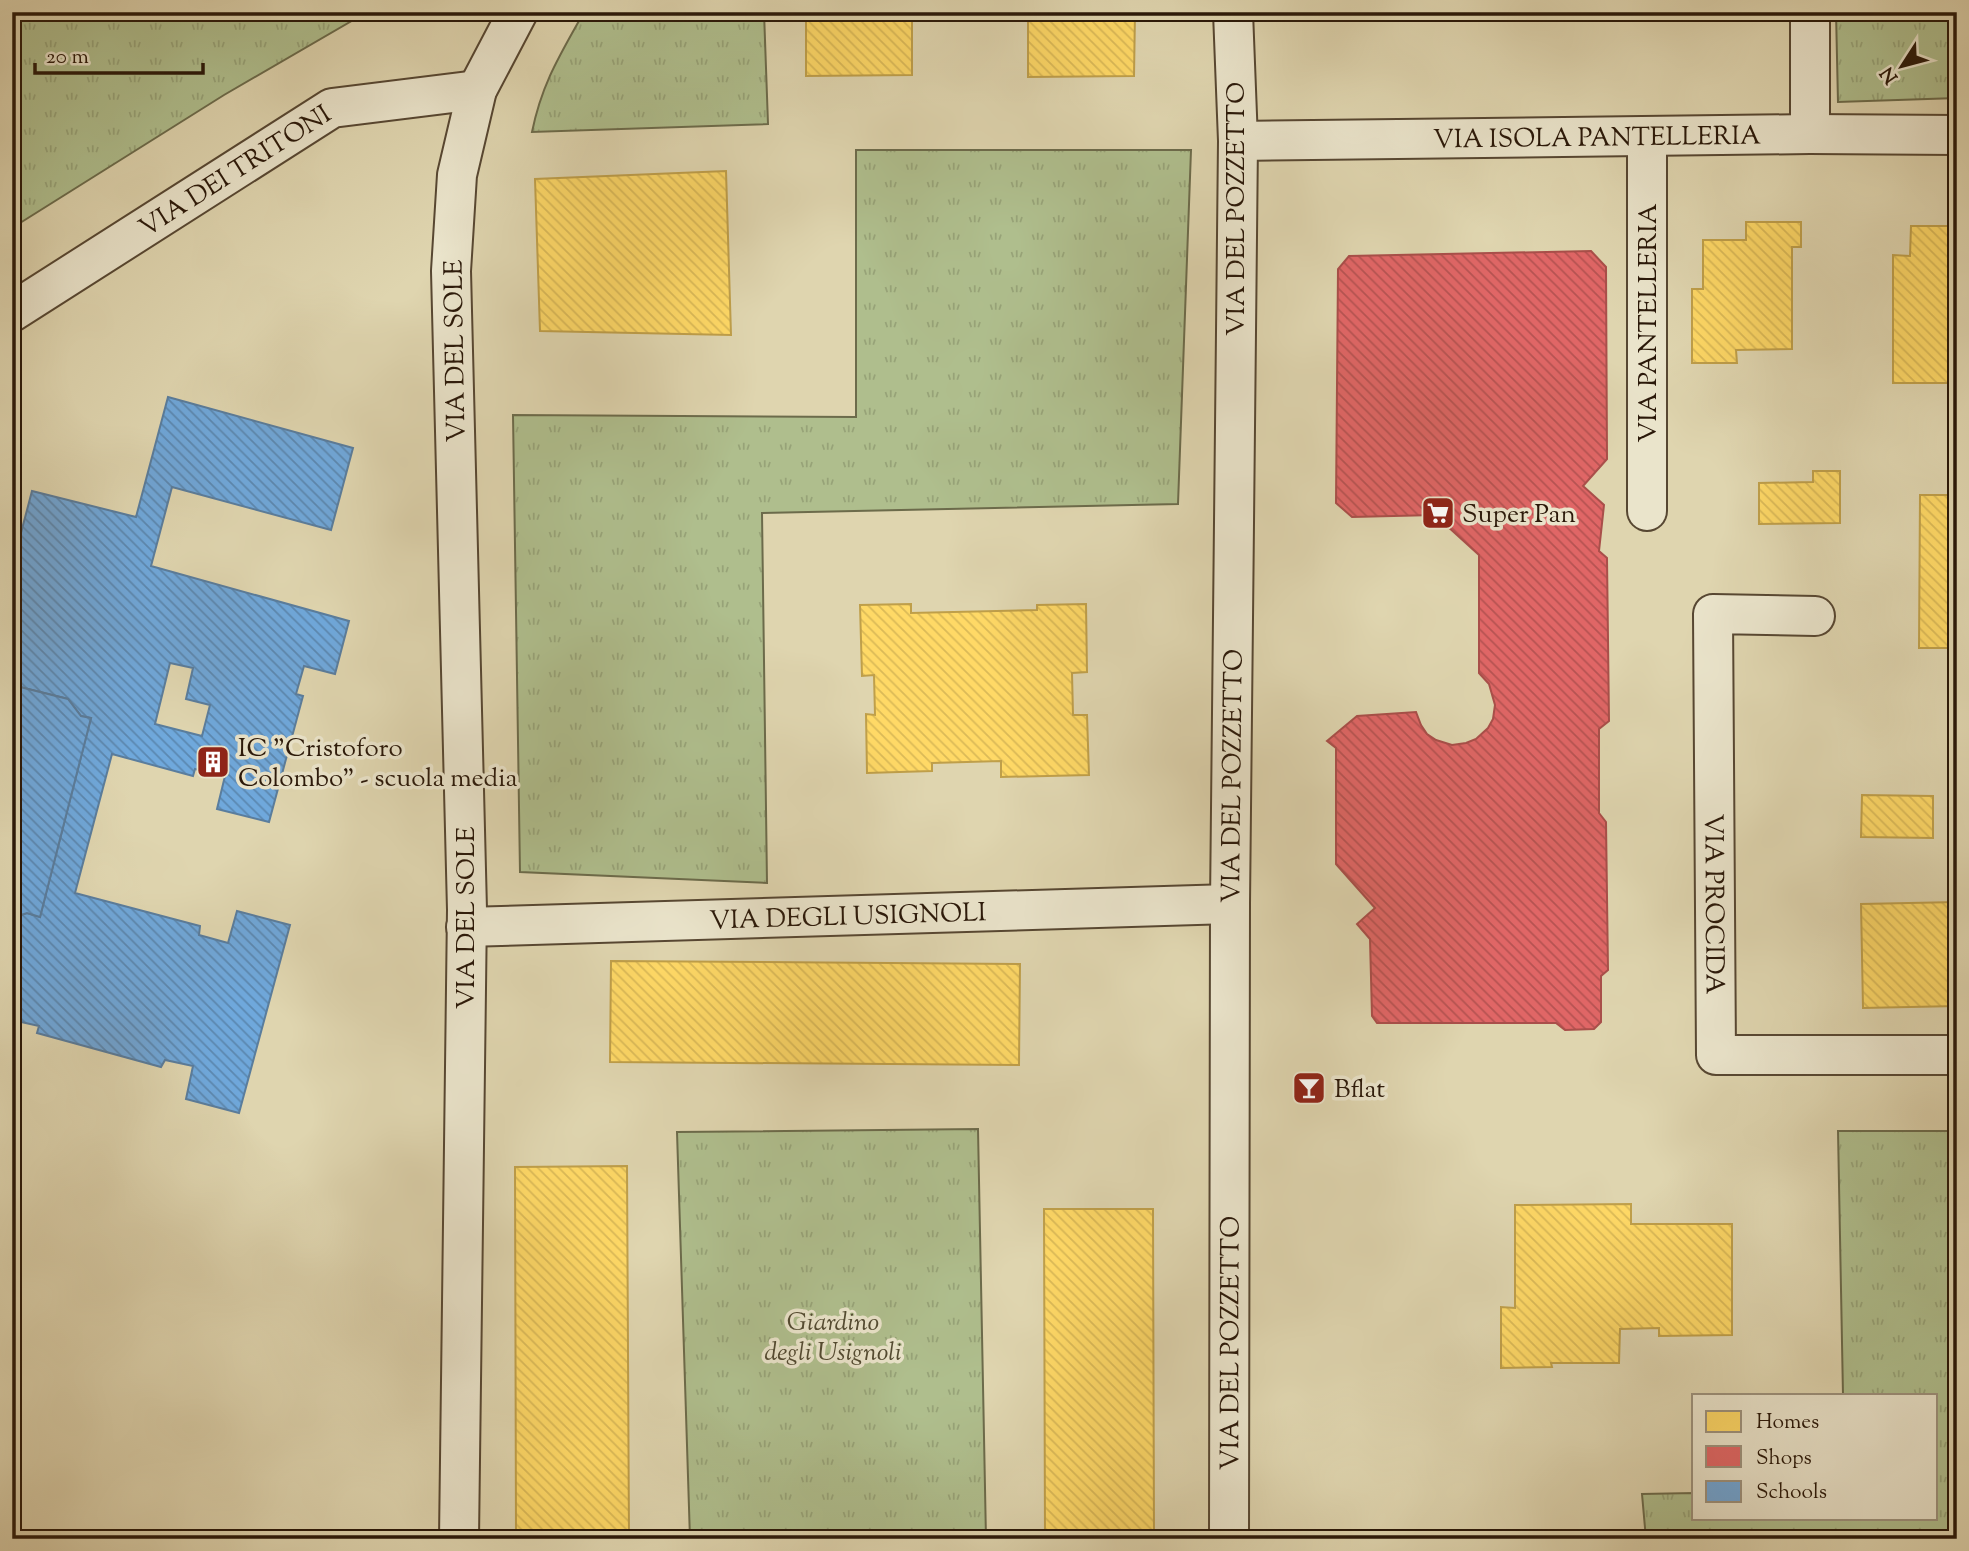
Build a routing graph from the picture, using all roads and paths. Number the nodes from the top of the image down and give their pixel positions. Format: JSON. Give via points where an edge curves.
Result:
{"nodes":[{"id":1,"x":518,"y":12,"type":"edge"},
{"id":2,"x":1233,"y":12,"type":"edge"},
{"id":3,"x":1810,"y":12,"type":"edge"},
{"id":4,"x":477,"y":90,"type":"junction"},
{"id":5,"x":1810,"y":134,"type":"junction"},
{"id":6,"x":1957,"y":135,"type":"edge"},
{"id":7,"x":1647,"y":136,"type":"junction"},
{"id":8,"x":1238,"y":141,"type":"junction"},
{"id":9,"x":12,"y":312,"type":"edge"},
{"id":10,"x":1647,"y":511,"type":"dead end"},
{"id":11,"x":1815,"y":616,"type":"dead end"},
{"id":12,"x":1230,"y":904,"type":"junction"},
{"id":13,"x":467,"y":927,"type":"junction"},
{"id":14,"x":1957,"y":1055,"type":"edge"},
{"id":15,"x":459,"y":1539,"type":"edge"},
{"id":16,"x":1229,"y":1539,"type":"edge"}],
"edges":[{"from":1,"to":4,"type":"street"},
{"from":2,"to":8,"type":"street","name":"VIA DEL POZZETTO"},
{"from":3,"to":5,"type":"street"},
{"from":4,"to":9,"type":"street","name":"VIA DEI TRITONI","via":[[332,108]]},
{"from":4,"to":13,"type":"street","name":"VIA DEL SOLE","via":[[457,175],[451,271]]},
{"from":5,"to":6,"type":"street","name":"VIA ISOLA PANTELLERIA"},
{"from":5,"to":7,"type":"street","name":"VIA ISOLA PANTELLERIA"},
{"from":7,"to":8,"type":"street","name":"VIA ISOLA PANTELLERIA"},
{"from":7,"to":10,"type":"street","name":"VIA PANTELLERIA"},
{"from":8,"to":12,"type":"street","name":"VIA DEL POZZETTO"},
{"from":11,"to":14,"type":"street","name":"VIA PROCIDA","via":[[1713,614],[1716,1055]]},
{"from":12,"to":13,"type":"street","name":"VIA DEGLI USIGNOLI"},
{"from":12,"to":16,"type":"street","name":"VIA DEL POZZETTO"},
{"from":13,"to":15,"type":"street","name":"VIA DEL SOLE"}]}
